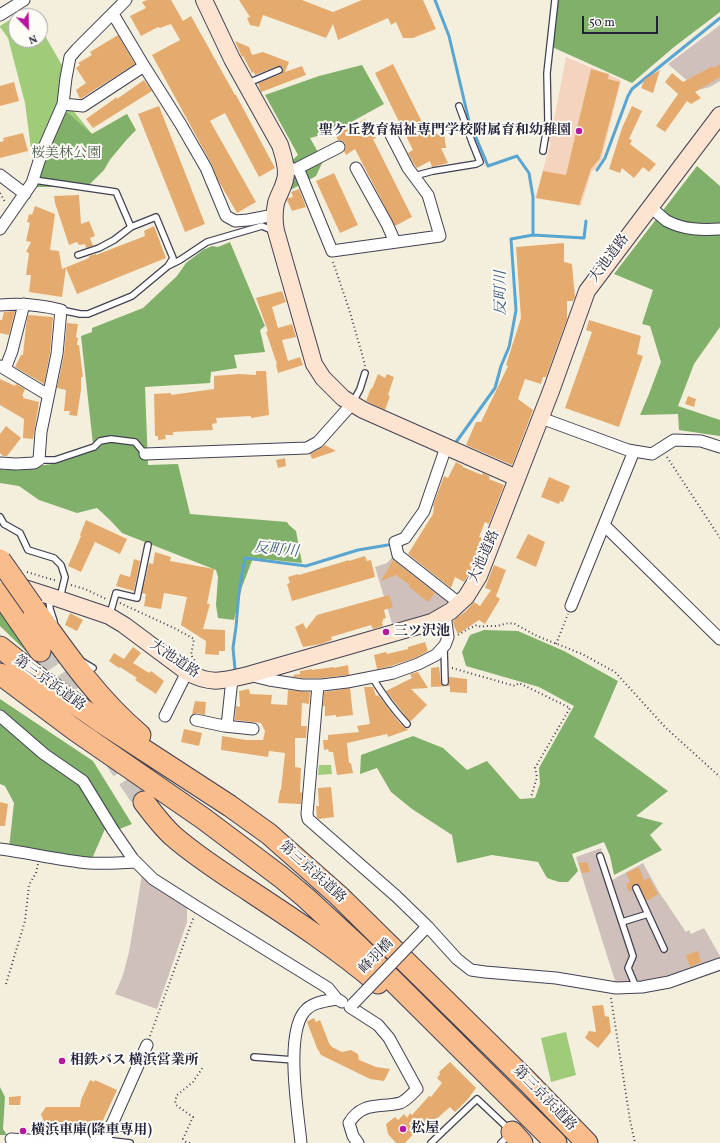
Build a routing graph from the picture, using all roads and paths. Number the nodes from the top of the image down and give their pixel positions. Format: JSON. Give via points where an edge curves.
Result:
{"nodes":[{"id":1,"x":24,"y":0,"type":"edge"},
{"id":2,"x":126,"y":0,"type":"edge"},
{"id":3,"x":204,"y":0,"type":"edge"},
{"id":4,"x":555,"y":0,"type":"edge"},
{"id":5,"x":113,"y":14,"type":"junction"},
{"id":6,"x":0,"y":15,"type":"edge"},
{"id":7,"x":144,"y":66,"type":"junction"},
{"id":8,"x":279,"y":70,"type":"dead end"},
{"id":9,"x":246,"y":84,"type":"junction"},
{"id":10,"x":64,"y":104,"type":"junction"},
{"id":11,"x":459,"y":106,"type":"dead end"},
{"id":12,"x":720,"y":115,"type":"edge"},
{"id":13,"x":390,"y":133,"type":"dead end"},
{"id":14,"x":339,"y":147,"type":"dead end"},
{"id":15,"x":543,"y":151,"type":"dead end"},
{"id":16,"x":356,"y":168,"type":"dead end"},
{"id":17,"x":292,"y":170,"type":"junction"},
{"id":18,"x":0,"y":175,"type":"edge"},
{"id":19,"x":414,"y":176,"type":"junction"},
{"id":20,"x":34,"y":180,"type":"junction"},
{"id":21,"x":26,"y":194,"type":"junction"},
{"id":22,"x":650,"y":207,"type":"junction"},
{"id":23,"x":274,"y":215,"type":"junction"},
{"id":24,"x":131,"y":227,"type":"junction"},
{"id":25,"x":0,"y":229,"type":"edge"},
{"id":26,"x":720,"y":229,"type":"edge"},
{"id":27,"x":276,"y":231,"type":"junction"},
{"id":28,"x":395,"y":242,"type":"junction"},
{"id":29,"x":332,"y":251,"type":"junction"},
{"id":30,"x":78,"y":255,"type":"dead end"},
{"id":31,"x":168,"y":266,"type":"junction"},
{"id":32,"x":24,"y":304,"type":"junction"},
{"id":33,"x":0,"y":305,"type":"edge"},
{"id":34,"x":61,"y":310,"type":"junction"},
{"id":35,"x":3,"y":368,"type":"edge"},
{"id":36,"x":365,"y":373,"type":"joint"},
{"id":37,"x":48,"y":396,"type":"junction"},
{"id":38,"x":352,"y":404,"type":"junction"},
{"id":39,"x":540,"y":418,"type":"junction"},
{"id":40,"x":446,"y":447,"type":"junction"},
{"id":41,"x":720,"y":447,"type":"edge"},
{"id":42,"x":661,"y":448,"type":"junction"},
{"id":43,"x":634,"y":451,"type":"junction"},
{"id":44,"x":145,"y":454,"type":"joint"},
{"id":45,"x":39,"y":460,"type":"junction"},
{"id":46,"x":0,"y":463,"type":"edge"},
{"id":47,"x":517,"y":478,"type":"junction"},
{"id":48,"x":0,"y":517,"type":"edge"},
{"id":49,"x":604,"y":525,"type":"junction"},
{"id":50,"x":720,"y":538,"type":"edge"},
{"id":51,"x":148,"y":545,"type":"dead end"},
{"id":52,"x":0,"y":560,"type":"edge"},
{"id":53,"x":1,"y":590,"type":"edge"},
{"id":54,"x":47,"y":600,"type":"junction"},
{"id":55,"x":459,"y":603,"type":"junction"},
{"id":56,"x":571,"y":606,"type":"joint"},
{"id":57,"x":445,"y":614,"type":"junction"},
{"id":58,"x":109,"y":616,"type":"junction"},
{"id":59,"x":55,"y":624,"type":"dead end"},
{"id":60,"x":57,"y":631,"type":"dead end"},
{"id":61,"x":720,"y":639,"type":"edge"},
{"id":62,"x":446,"y":644,"type":"junction"},
{"id":63,"x":556,"y":644,"type":"junction"},
{"id":64,"x":0,"y":647,"type":"edge"},
{"id":65,"x":40,"y":652,"type":"tunnel mouth"},
{"id":66,"x":445,"y":666,"type":"junction"},
{"id":67,"x":93,"y":668,"type":"dead end"},
{"id":68,"x":187,"y":672,"type":"junction"},
{"id":69,"x":0,"y":674,"type":"edge"},
{"id":70,"x":240,"y":677,"type":"junction"},
{"id":71,"x":372,"y":677,"type":"junction"},
{"id":72,"x":445,"y":682,"type":"dead end"},
{"id":73,"x":318,"y":685,"type":"junction"},
{"id":74,"x":0,"y":716,"type":"edge"},
{"id":75,"x":165,"y":716,"type":"dead end"},
{"id":76,"x":196,"y":720,"type":"dead end"},
{"id":77,"x":407,"y":724,"type":"dead end"},
{"id":78,"x":227,"y":726,"type":"junction"},
{"id":79,"x":253,"y":729,"type":"dead end"},
{"id":80,"x":720,"y":777,"type":"edge"},
{"id":81,"x":531,"y":797,"type":"dead end"},
{"id":82,"x":144,"y":802,"type":"tunnel mouth"},
{"id":83,"x":0,"y":849,"type":"edge"},
{"id":84,"x":41,"y":855,"type":"junction"},
{"id":85,"x":600,"y":856,"type":"dead end"},
{"id":86,"x":136,"y":862,"type":"junction"},
{"id":87,"x":309,"y":869,"type":"junction"},
{"id":88,"x":636,"y":888,"type":"dead end"},
{"id":89,"x":197,"y":907,"type":"junction"},
{"id":90,"x":648,"y":914,"type":"junction"},
{"id":91,"x":622,"y":922,"type":"junction"},
{"id":92,"x":426,"y":929,"type":"junction"},
{"id":93,"x":664,"y":949,"type":"dead end"},
{"id":94,"x":720,"y":964,"type":"edge"},
{"id":95,"x":6,"y":984,"type":"dead end"},
{"id":96,"x":610,"y":987,"type":"junction"},
{"id":97,"x":636,"y":987,"type":"junction"},
{"id":98,"x":337,"y":999,"type":"junction"},
{"id":99,"x":352,"y":1005,"type":"junction"},
{"id":100,"x":147,"y":1045,"type":"joint"},
{"id":101,"x":254,"y":1057,"type":"dead end"},
{"id":102,"x":294,"y":1060,"type":"junction"},
{"id":103,"x":478,"y":1066,"type":"junction"},
{"id":104,"x":203,"y":1067,"type":"dead end"},
{"id":105,"x":11,"y":1139,"type":"dead end"},
{"id":106,"x":105,"y":1140,"type":"junction"},
{"id":107,"x":512,"y":1140,"type":"edge"},
{"id":108,"x":27,"y":1142,"type":"edge"},
{"id":109,"x":130,"y":1143,"type":"edge"},
{"id":110,"x":190,"y":1143,"type":"edge"},
{"id":111,"x":301,"y":1143,"type":"edge"},
{"id":112,"x":358,"y":1143,"type":"edge"},
{"id":113,"x":431,"y":1143,"type":"edge"},
{"id":114,"x":556,"y":1143,"type":"edge"},
{"id":115,"x":587,"y":1143,"type":"edge"},
{"id":116,"x":635,"y":1143,"type":"edge"}],
"edges":[{"from":1,"to":6,"type":"street"},
{"from":2,"to":5,"type":"street"},
{"from":3,"to":9,"type":"street"},
{"from":4,"to":15,"type":"lane","via":[[547,73],[548,120]]},
{"from":5,"to":7,"type":"street"},
{"from":5,"to":10,"type":"street","via":[[70,57]]},
{"from":7,"to":10,"type":"street","via":[[83,106]]},
{"from":7,"to":23,"type":"street","via":[[206,168],[226,216],[235,221]]},
{"from":8,"to":9,"type":"lane"},
{"from":9,"to":17,"type":"street"},
{"from":10,"to":20,"type":"street","via":[[42,152]]},
{"from":11,"to":19,"type":"lane","via":[[480,162]]},
{"from":12,"to":22,"type":"street","name":"大池道路"},
{"from":13,"to":19,"type":"street"},
{"from":14,"to":17,"type":"street"},
{"from":16,"to":28,"type":"street"},
{"from":17,"to":23,"type":"street","via":[[282,189]]},
{"from":17,"to":29,"type":"street"},
{"from":18,"to":21,"type":"street"},
{"from":19,"to":28,"type":"street","via":[[428,195],[440,236]]},
{"from":20,"to":21,"type":"street"},
{"from":20,"to":24,"type":"lane","via":[[116,192]]},
{"from":21,"to":25,"type":"street"},
{"from":22,"to":26,"type":"street","via":[[666,220],[682,227],[699,230]]},
{"from":22,"to":39,"type":"street","name":"大池道路","via":[[587,291]]},
{"from":23,"to":27,"type":"street"},
{"from":24,"to":30,"type":"lane","via":[[99,248]]},
{"from":24,"to":31,"type":"lane","via":[[156,217],[173,258]]},
{"from":27,"to":31,"type":"lane","via":[[262,226],[207,242]]},
{"from":27,"to":38,"type":"street","via":[[314,364],[323,378]]},
{"from":28,"to":29,"type":"street"},
{"from":29,"to":36,"type":"path","via":[[332,259],[364,361]]},
{"from":31,"to":34,"type":"lane","via":[[132,296],[88,314]]},
{"from":32,"to":33,"type":"street"},
{"from":32,"to":34,"type":"street","via":[[43,305]]},
{"from":32,"to":35,"type":"street","via":[[12,351]]},
{"from":34,"to":37,"type":"street","via":[[57,354]]},
{"from":35,"to":37,"type":"street"},
{"from":36,"to":38,"type":"lane"},
{"from":37,"to":45,"type":"street","via":[[40,438]]},
{"from":38,"to":40,"type":"street"},
{"from":38,"to":44,"type":"street","via":[[318,442],[308,448]]},
{"from":39,"to":43,"type":"street"},
{"from":39,"to":47,"type":"street","name":"大池道路"},
{"from":40,"to":47,"type":"street"},
{"from":40,"to":55,"type":"street","via":[[424,511],[405,538],[395,542],[398,555]]},
{"from":41,"to":42,"type":"street","via":[[701,441],[674,440]]},
{"from":42,"to":43,"type":"street","via":[[652,454]]},
{"from":42,"to":50,"type":"path"},
{"from":43,"to":49,"type":"street"},
{"from":44,"to":45,"type":"lane","via":[[135,442],[110,440],[100,441],[94,447],[55,460]]},
{"from":45,"to":46,"type":"street","via":[[34,463]]},
{"from":47,"to":55,"type":"street","name":"大池道路","via":[[480,576]]},
{"from":48,"to":54,"type":"lane","via":[[4,524],[20,533],[28,550],[54,558],[61,565],[65,577]]},
{"from":49,"to":56,"type":"street"},
{"from":49,"to":61,"type":"street"},
{"from":51,"to":58,"type":"lane","via":[[137,598],[116,593]]},
{"from":52,"to":54,"type":"highway","bridge":true},
{"from":53,"to":54,"type":"street","name":"大池道路"},
{"from":53,"to":65,"type":"highway"},
{"from":54,"to":58,"type":"street","name":"大池道路"},
{"from":54,"to":59,"type":"lane"},
{"from":54,"to":87,"type":"highway","via":[[91,686],[113,711],[153,745],[271,831]]},
{"from":55,"to":57,"type":"street","name":"大池道路"},
{"from":56,"to":63,"type":"path"},
{"from":57,"to":62,"type":"street","via":[[448,637]]},
{"from":57,"to":70,"type":"street","name":"大池道路","via":[[432,622]]},
{"from":58,"to":68,"type":"street","name":"大池道路"},
{"from":60,"to":67,"type":"lane","via":[[60,639],[76,658]]},
{"from":62,"to":63,"type":"path","via":[[477,625],[481,627],[509,623]]},
{"from":62,"to":66,"type":"lane"},
{"from":62,"to":71,"type":"street","via":[[436,655],[418,664]]},
{"from":63,"to":80,"type":"path","via":[[582,654],[615,672],[666,728]]},
{"from":64,"to":87,"type":"highway","name":"第三京浜道路","via":[[101,722],[269,834]]},
{"from":66,"to":72,"type":"lane"},
{"from":66,"to":81,"type":"path","via":[[515,686],[519,684],[570,708],[535,768],[537,777]]},
{"from":68,"to":70,"type":"street","name":"大池道路","via":[[203,680],[217,681]]},
{"from":68,"to":75,"type":"street"},
{"from":69,"to":103,"type":"highway","name":"第三京浜道路","via":[[281,877],[358,946]]},
{"from":70,"to":73,"type":"street"},
{"from":70,"to":78,"type":"street"},
{"from":71,"to":73,"type":"street"},
{"from":71,"to":77,"type":"lane","via":[[394,710]]},
{"from":73,"to":92,"type":"street","via":[[308,819],[396,896]]},
{"from":74,"to":86,"type":"street","via":[[44,754],[83,781]]},
{"from":76,"to":78,"type":"street"},
{"from":78,"to":79,"type":"street"},
{"from":82,"to":103,"type":"highway","via":[[173,836],[194,853],[345,956]]},
{"from":83,"to":84,"type":"street"},
{"from":84,"to":86,"type":"street","via":[[91,863]]},
{"from":84,"to":95,"type":"path","via":[[36,873],[29,885],[25,921]]},
{"from":85,"to":91,"type":"lane"},
{"from":86,"to":89,"type":"street","via":[[154,879]]},
{"from":87,"to":115,"type":"highway","name":"第三京浜道路","via":[[444,999]]},
{"from":88,"to":90,"type":"lane"},
{"from":89,"to":98,"type":"street","via":[[328,988]]},
{"from":89,"to":100,"type":"path"},
{"from":90,"to":91,"type":"lane"},
{"from":90,"to":93,"type":"lane"},
{"from":91,"to":97,"type":"lane","via":[[633,956],[628,968]]},
{"from":92,"to":96,"type":"street","via":[[471,970],[556,978]]},
{"from":92,"to":99,"type":"street","name":"峰羽橋","bridge":true},
{"from":94,"to":97,"type":"street","via":[[669,982]]},
{"from":96,"to":97,"type":"street"},
{"from":96,"to":116,"type":"path"},
{"from":98,"to":99,"type":"street"},
{"from":98,"to":102,"type":"street","via":[[319,1002],[305,1011],[298,1022],[294,1039]]},
{"from":99,"to":112,"type":"street","via":[[378,1025],[389,1038],[418,1089],[401,1102],[363,1109],[354,1115],[349,1123]]},
{"from":100,"to":106,"type":"street"},
{"from":101,"to":102,"type":"lane"},
{"from":102,"to":111,"type":"street"},
{"from":103,"to":114,"type":"highway","name":"第三京浜道路"},
{"from":104,"to":110,"type":"path","via":[[193,1082],[177,1095],[176,1105],[193,1117],[183,1139]]},
{"from":105,"to":108,"type":"street"},
{"from":106,"to":108,"type":"street"},
{"from":106,"to":109,"type":"lane"},
{"from":107,"to":113,"type":"lane","via":[[477,1099]]}]}
